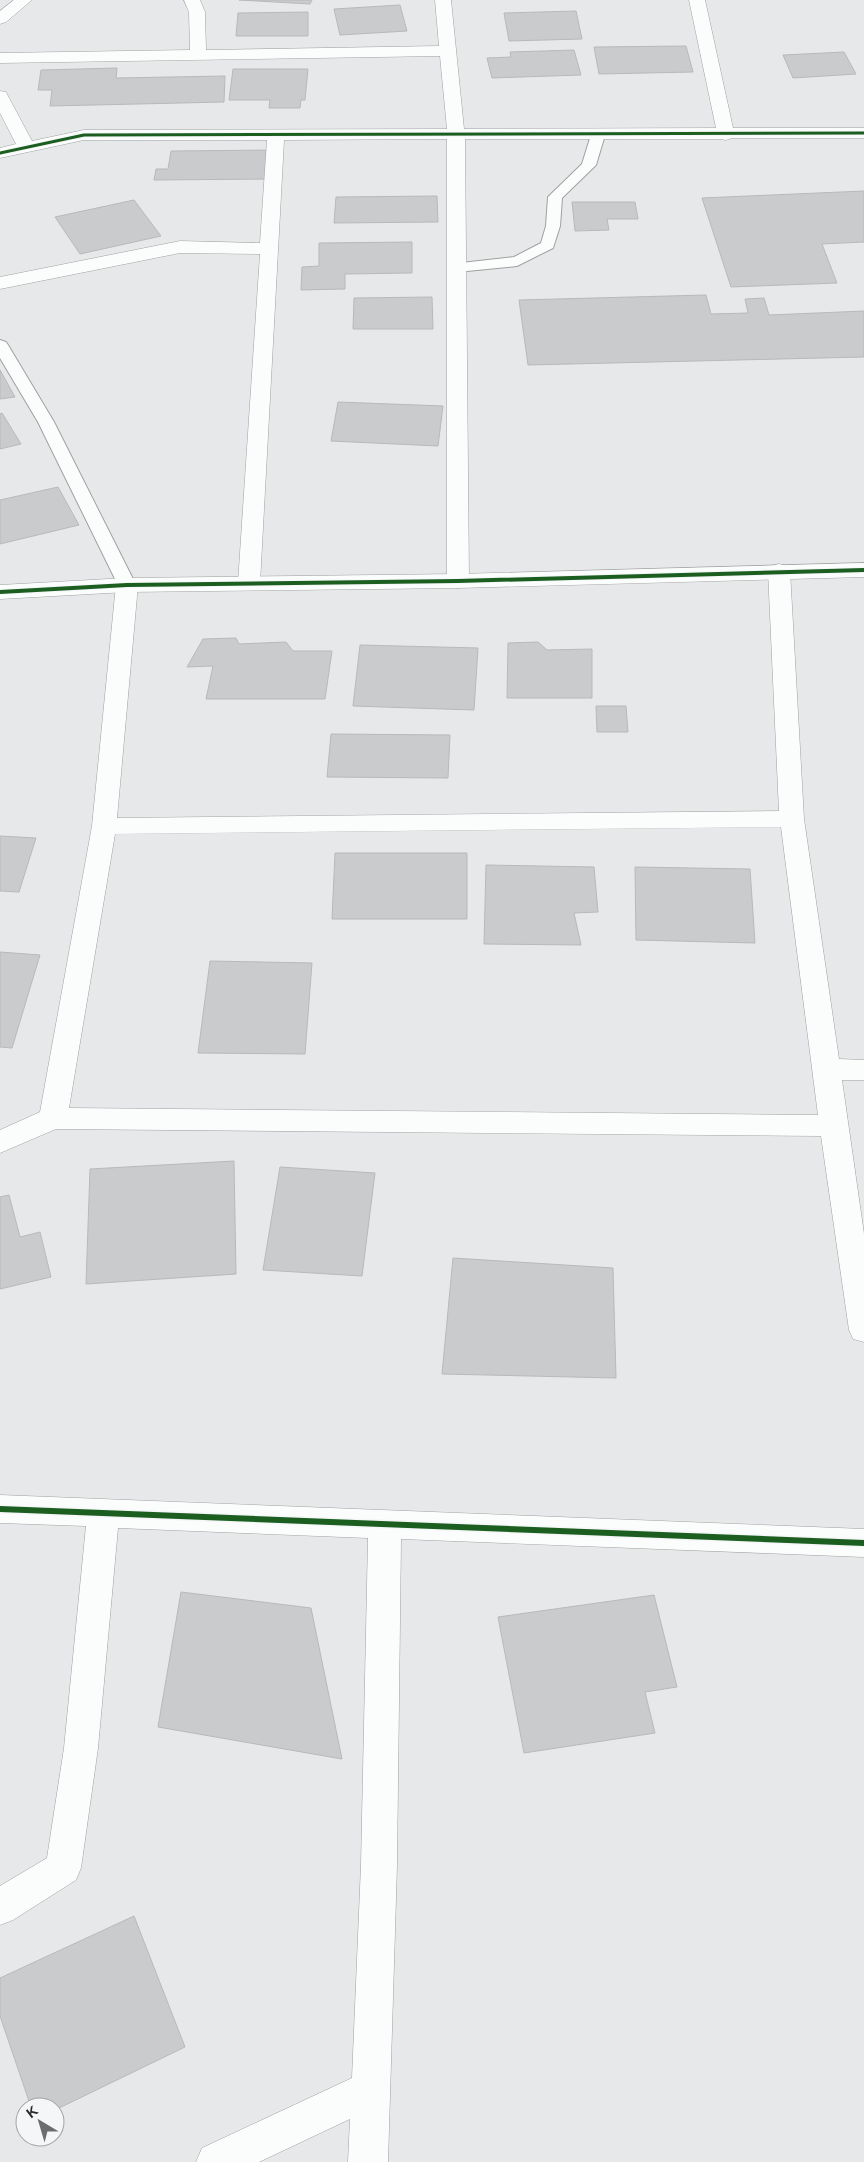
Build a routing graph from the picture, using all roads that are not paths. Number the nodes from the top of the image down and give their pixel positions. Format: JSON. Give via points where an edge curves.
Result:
{"nodes":[{"id":1,"x":24,"y":0,"type":"edge"},
{"id":2,"x":192,"y":0,"type":"edge"},
{"id":3,"x":443,"y":0,"type":"edge"},
{"id":4,"x":697,"y":0,"type":"edge"},
{"id":5,"x":0,"y":19,"type":"edge"},
{"id":6,"x":448,"y":51,"type":"junction"},
{"id":7,"x":198,"y":55,"type":"junction"},
{"id":8,"x":0,"y":58,"type":"edge"},
{"id":9,"x":0,"y":96,"type":"edge"},
{"id":10,"x":864,"y":134,"type":"edge"},
{"id":11,"x":276,"y":135,"type":"junction"},
{"id":12,"x":456,"y":135,"type":"junction"},
{"id":13,"x":598,"y":135,"type":"junction"},
{"id":14,"x":726,"y":135,"type":"junction"},
{"id":15,"x":26,"y":148,"type":"junction"},
{"id":16,"x":0,"y":153,"type":"edge"},
{"id":17,"x":269,"y":249,"type":"junction"},
{"id":18,"x":457,"y":267,"type":"junction"},
{"id":19,"x":0,"y":283,"type":"edge"},
{"id":20,"x":0,"y":345,"type":"edge"},
{"id":21,"x":864,"y":570,"type":"edge"},
{"id":22,"x":779,"y":571,"type":"junction"},
{"id":23,"x":458,"y":581,"type":"junction"},
{"id":24,"x":249,"y":583,"type":"junction"},
{"id":25,"x":127,"y":585,"type":"junction"},
{"id":26,"x":0,"y":592,"type":"edge"},
{"id":27,"x":792,"y":819,"type":"junction"},
{"id":28,"x":104,"y":826,"type":"junction"},
{"id":29,"x":828,"y":1069,"type":"junction"},
{"id":30,"x":864,"y":1070,"type":"edge"},
{"id":31,"x":53,"y":1118,"type":"junction"},
{"id":32,"x":833,"y":1126,"type":"junction"},
{"id":33,"x":0,"y":1142,"type":"edge"},
{"id":34,"x":864,"y":1330,"type":"edge"},
{"id":35,"x":0,"y":1509,"type":"edge"},
{"id":36,"x":103,"y":1513,"type":"junction"},
{"id":37,"x":386,"y":1524,"type":"junction"},
{"id":38,"x":864,"y":1543,"type":"edge"},
{"id":39,"x":0,"y":1907,"type":"edge"},
{"id":40,"x":371,"y":2089,"type":"junction"},
{"id":41,"x":216,"y":2162,"type":"edge"},
{"id":42,"x":368,"y":2162,"type":"edge"}],
"edges":[{"from":1,"to":5,"type":"street"},
{"from":2,"to":7,"type":"street","via":[[198,12]]},
{"from":3,"to":6,"type":"street"},
{"from":4,"to":14,"type":"street"},
{"from":6,"to":7,"type":"street"},
{"from":6,"to":12,"type":"street"},
{"from":7,"to":8,"type":"street"},
{"from":9,"to":15,"type":"street"},
{"from":10,"to":14,"type":"street"},
{"from":11,"to":12,"type":"street"},
{"from":11,"to":15,"type":"street","via":[[84,134]]},
{"from":11,"to":17,"type":"street"},
{"from":12,"to":13,"type":"street"},
{"from":12,"to":18,"type":"street"},
{"from":13,"to":14,"type":"street"},
{"from":13,"to":18,"type":"lane","via":[[589,165],[555,197],[548,245],[517,262]]},
{"from":15,"to":16,"type":"street"},
{"from":17,"to":19,"type":"street","via":[[180,247]]},
{"from":17,"to":24,"type":"street"},
{"from":18,"to":23,"type":"street"},
{"from":20,"to":25,"type":"lane","via":[[46,422]]},
{"from":21,"to":22,"type":"street"},
{"from":22,"to":23,"type":"street"},
{"from":22,"to":27,"type":"street"},
{"from":23,"to":24,"type":"street"},
{"from":24,"to":25,"type":"street"},
{"from":25,"to":26,"type":"street"},
{"from":25,"to":28,"type":"street"},
{"from":27,"to":28,"type":"street"},
{"from":27,"to":29,"type":"street"},
{"from":28,"to":31,"type":"street"},
{"from":29,"to":30,"type":"street"},
{"from":29,"to":32,"type":"street"},
{"from":31,"to":32,"type":"street"},
{"from":31,"to":33,"type":"street"},
{"from":32,"to":34,"type":"street"},
{"from":35,"to":36,"type":"street"},
{"from":36,"to":37,"type":"street"},
{"from":36,"to":39,"type":"street","via":[[81,1748],[63,1868]]},
{"from":37,"to":38,"type":"street"},
{"from":37,"to":40,"type":"street"},
{"from":40,"to":41,"type":"street"},
{"from":40,"to":42,"type":"street"}]}
